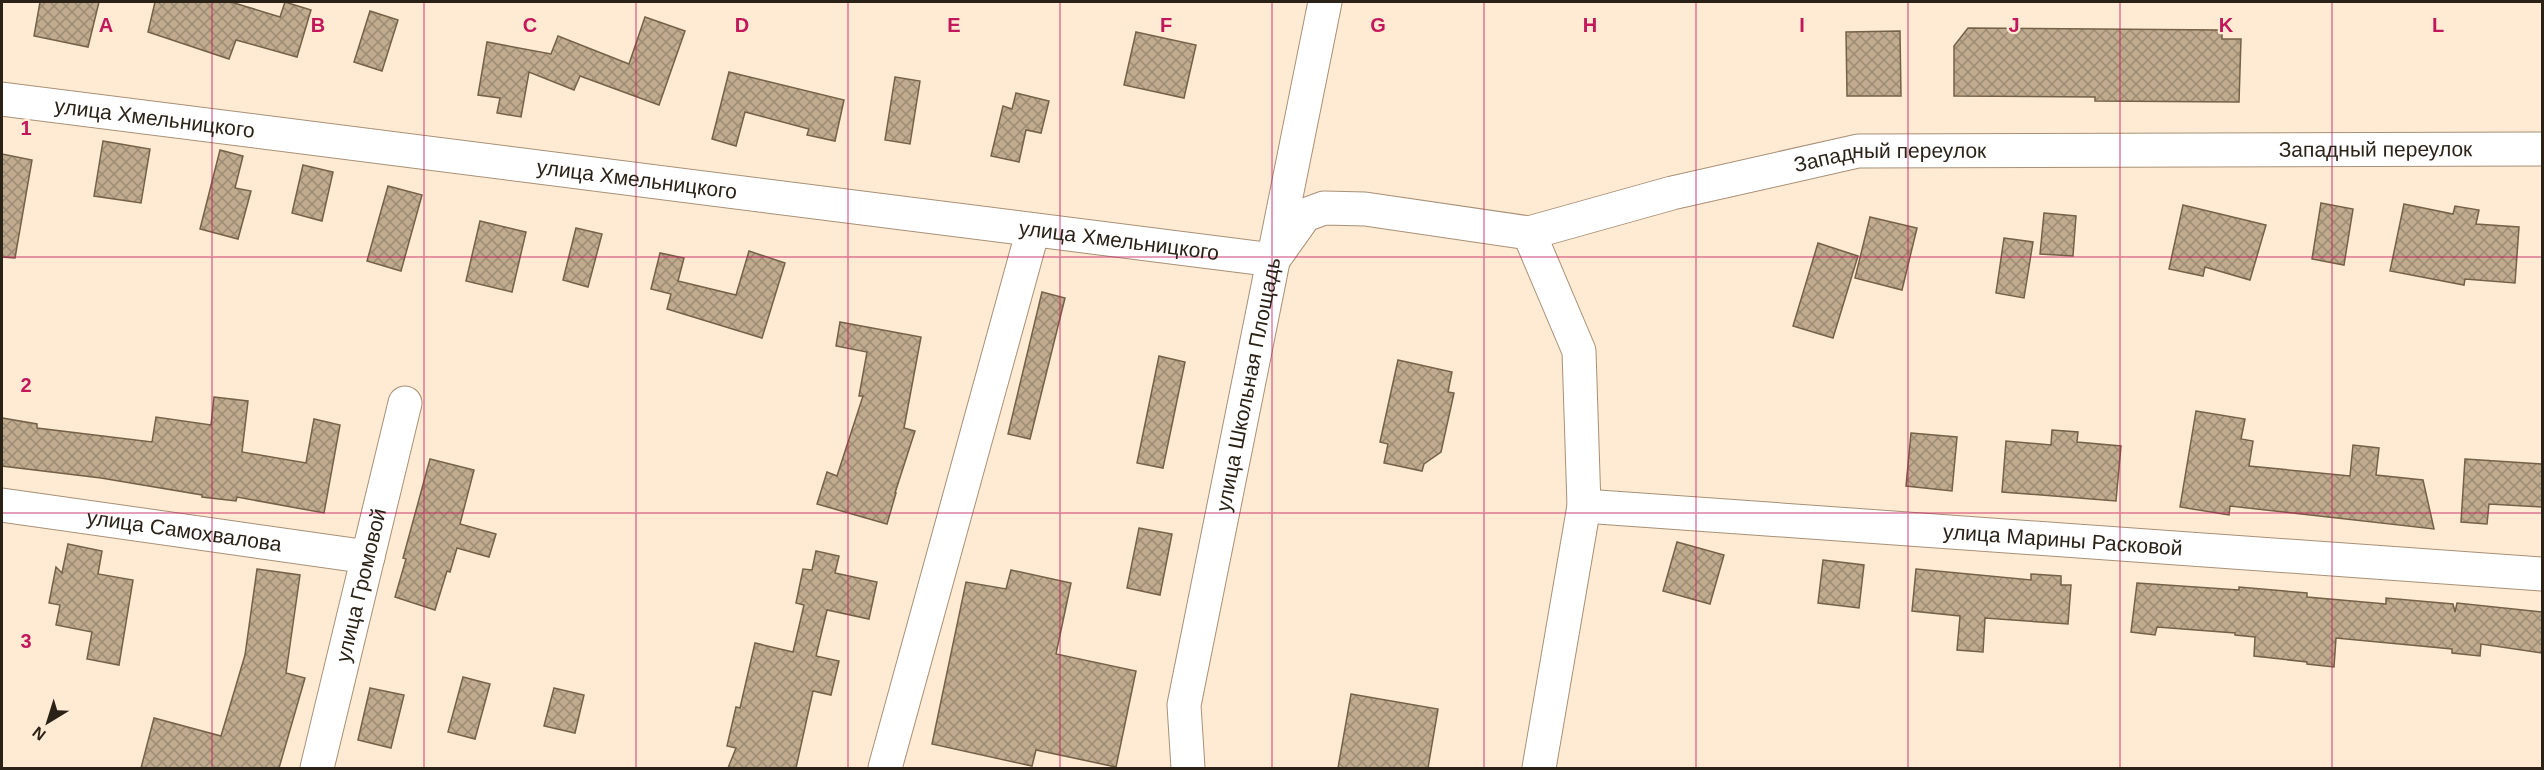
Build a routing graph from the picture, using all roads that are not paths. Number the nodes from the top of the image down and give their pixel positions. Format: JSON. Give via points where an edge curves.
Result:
{"nodes":[{"id":1,"x":1325,"y":2,"type":"edge"},
{"id":2,"x":2,"y":99,"type":"edge"},
{"id":3,"x":2542,"y":148,"type":"edge"},
{"id":4,"x":1033,"y":230,"type":"junction"},
{"id":5,"x":1529,"y":233,"type":"junction"},
{"id":6,"x":1273,"y":260,"type":"junction"},
{"id":7,"x":405,"y":403,"type":"dead end"},
{"id":8,"x":2,"y":505,"type":"edge"},
{"id":9,"x":1584,"y":506,"type":"junction"},
{"id":10,"x":368,"y":557,"type":"junction"},
{"id":11,"x":2542,"y":574,"type":"edge"},
{"id":12,"x":317,"y":768,"type":"edge"},
{"id":13,"x":885,"y":768,"type":"edge"},
{"id":14,"x":1188,"y":768,"type":"edge"},
{"id":15,"x":1539,"y":768,"type":"edge"}],
"edges":[{"from":1,"to":6,"type":"street","name":"улица Школьная Площадь"},
{"from":2,"to":4,"type":"street","name":"улица Хмельницкого"},
{"from":3,"to":5,"type":"street","name":"Западный переулок","via":[[1858,151],[1672,193]]},
{"from":4,"to":6,"type":"street","name":"улица Хмельницкого"},
{"from":4,"to":13,"type":"street"},
{"from":5,"to":6,"type":"street","name":"Западный переулок","via":[[1365,209],[1324,208],[1305,215]]},
{"from":5,"to":9,"type":"street","via":[[1579,351]]},
{"from":6,"to":14,"type":"street","name":"улица Школьная Площадь","via":[[1184,705]]},
{"from":7,"to":10,"type":"street","name":"улица Громовой"},
{"from":8,"to":10,"type":"street","name":"улица Самохвалова"},
{"from":9,"to":11,"type":"street","name":"улица Марины Расковой"},
{"from":9,"to":15,"type":"street"},
{"from":10,"to":12,"type":"street","name":"улица Громовой"}]}
